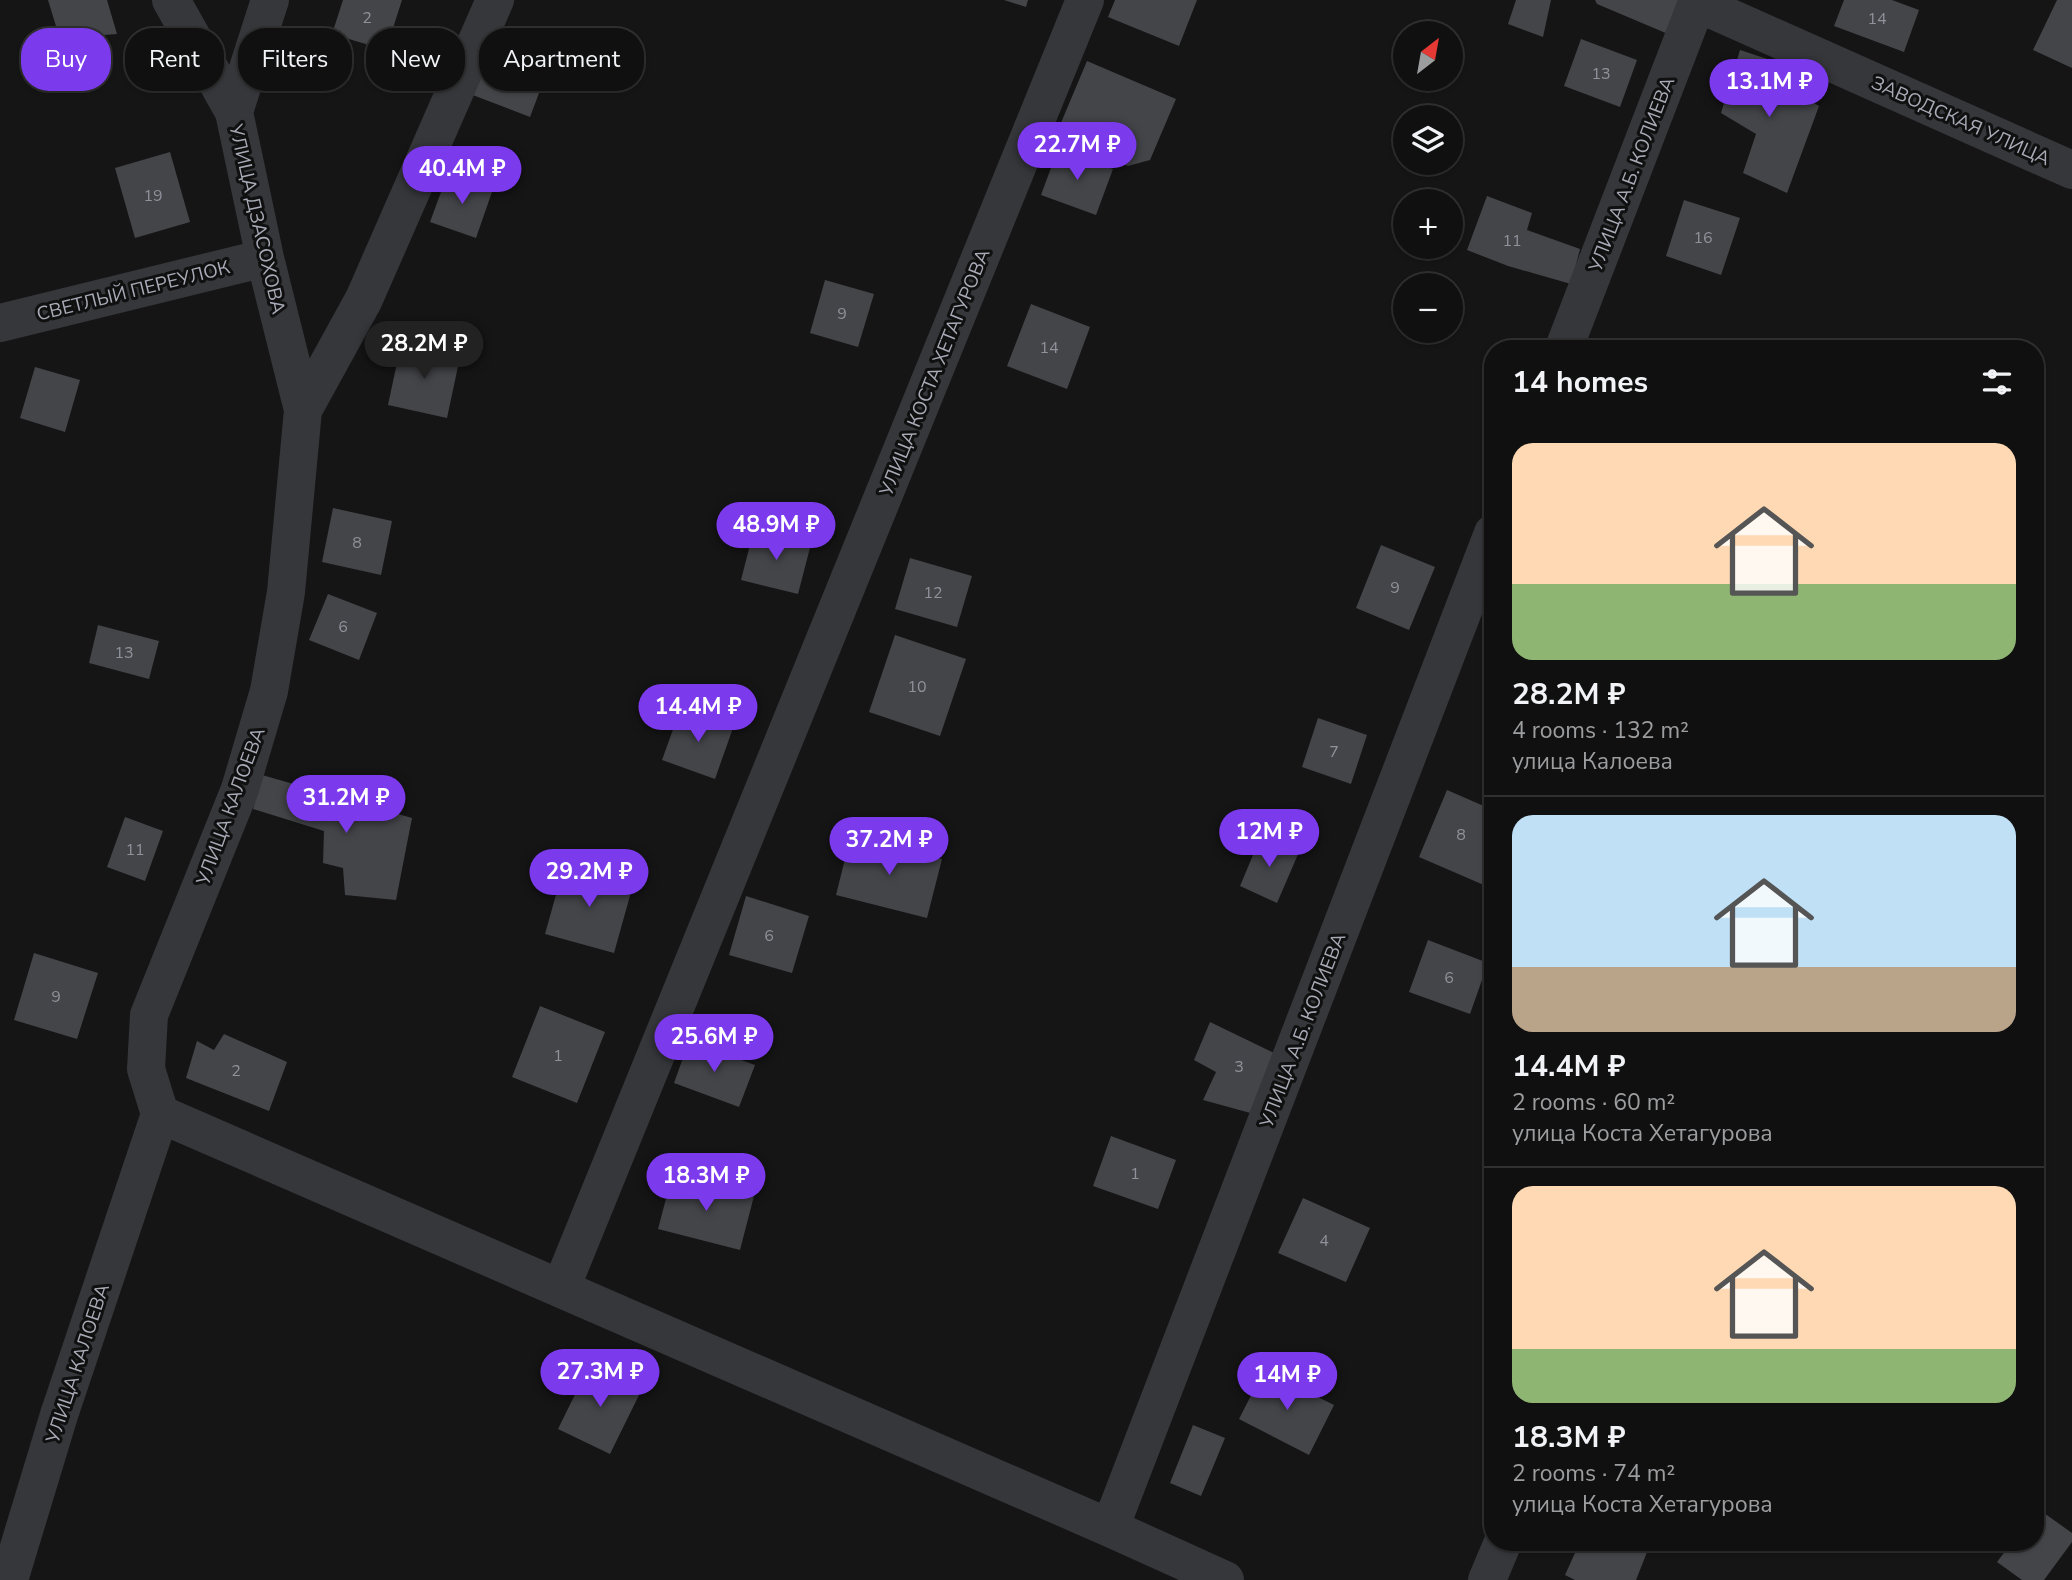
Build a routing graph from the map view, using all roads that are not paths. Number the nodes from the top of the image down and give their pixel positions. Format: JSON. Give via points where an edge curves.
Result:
{"nodes":[{"id":1,"x":171,"y":0,"type":"edge"},
{"id":2,"x":270,"y":0,"type":"edge"},
{"id":3,"x":495,"y":0,"type":"edge"},
{"id":4,"x":1085,"y":0,"type":"edge"},
{"id":5,"x":1697,"y":1,"type":"edge"},
{"id":6,"x":234,"y":112,"type":"junction"},
{"id":7,"x":2072,"y":170,"type":"edge"},
{"id":8,"x":265,"y":258,"type":"junction"},
{"id":9,"x":0,"y":323,"type":"edge"},
{"id":10,"x":1567,"y":340,"type":"edge"},
{"id":11,"x":303,"y":410,"type":"junction"},
{"id":12,"x":1484,"y":556,"type":"edge"},
{"id":13,"x":160,"y":1114,"type":"junction"},
{"id":14,"x":561,"y":1288,"type":"junction"},
{"id":15,"x":1110,"y":1528,"type":"junction"},
{"id":16,"x":1499,"y":1551,"type":"edge"},
{"id":17,"x":9,"y":1580,"type":"edge"},
{"id":18,"x":1225,"y":1580,"type":"edge"},
{"id":19,"x":1487,"y":1580,"type":"edge"}],
"edges":[{"from":1,"to":6,"type":"street","name":"УЛИЦА ДЗАСОХОВА"},
{"from":2,"to":6,"type":"street"},
{"from":3,"to":11,"type":"street","name":"УЛИЦА КАЛОЕВА","via":[[365,299]]},
{"from":4,"to":14,"type":"street","name":"УЛИЦА КОСТА ХЕТАГУРОВА"},
{"from":5,"to":7,"type":"street","name":"ЗАВОДСКАЯ УЛИЦА"},
{"from":5,"to":10,"type":"street","name":"УЛИЦА А.Б. КОЛИЕВА"},
{"from":6,"to":8,"type":"street","name":"УЛИЦА ДЗАСОХОВА"},
{"from":8,"to":9,"type":"street","name":"СВЕТЛЫЙ ПЕРЕУЛОК"},
{"from":8,"to":11,"type":"street","name":"УЛИЦА ДЗАСОХОВА"},
{"from":11,"to":13,"type":"street","name":"УЛИЦА КАЛОЕВА","via":[[286,592],[270,691],[240,789],[149,1015],[146,1069]]},
{"from":12,"to":15,"type":"street","name":"УЛИЦА А.Б. КОЛИЕВА"},
{"from":13,"to":14,"type":"street"},
{"from":13,"to":17,"type":"street","name":"УЛИЦА КАЛОЕВА"},
{"from":14,"to":15,"type":"street"},
{"from":15,"to":18,"type":"street"},
{"from":16,"to":19,"type":"street"}]}
